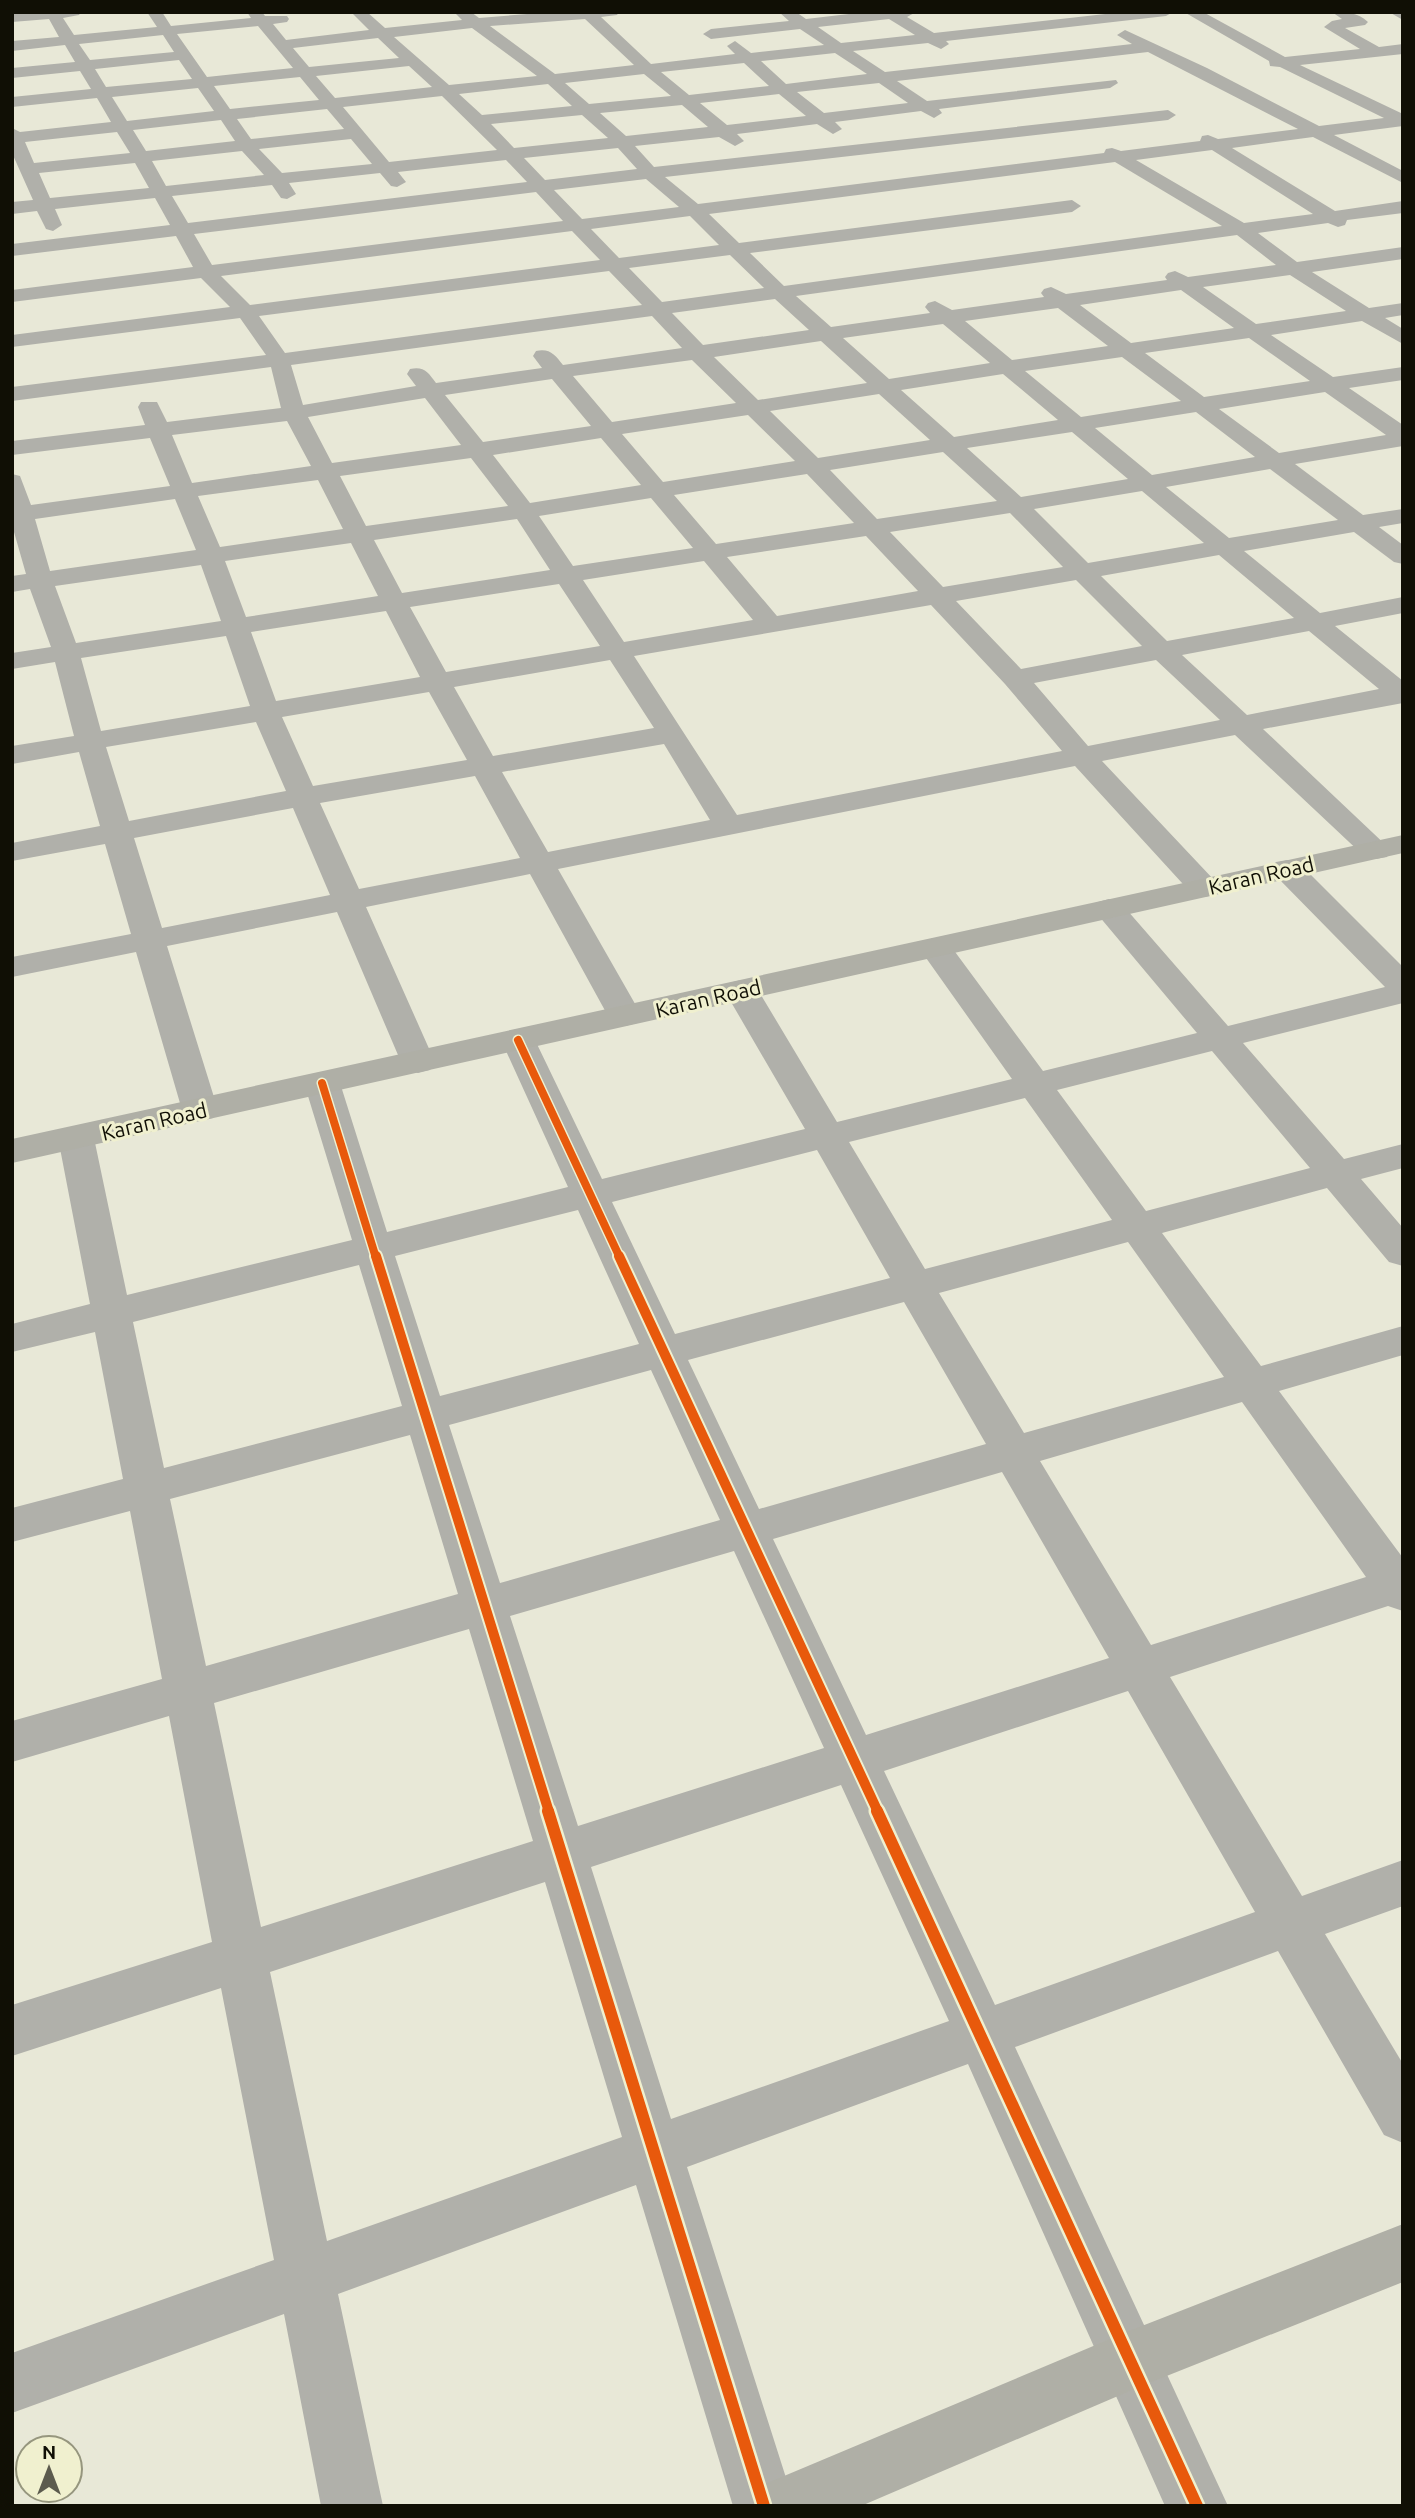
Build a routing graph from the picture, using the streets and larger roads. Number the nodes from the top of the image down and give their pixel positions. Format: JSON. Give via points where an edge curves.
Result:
{"nodes":[{"id":1,"x":74,"y":12,"type":"edge"},
{"id":2,"x":154,"y":12,"type":"edge"},
{"id":3,"x":358,"y":12,"type":"edge"},
{"id":4,"x":612,"y":12,"type":"edge"},
{"id":5,"x":786,"y":12,"type":"edge"},
{"id":6,"x":985,"y":12,"type":"edge"},
{"id":7,"x":1166,"y":12,"type":"edge"},
{"id":8,"x":1191,"y":12,"type":"edge"},
{"id":9,"x":1339,"y":12,"type":"edge"},
{"id":10,"x":1396,"y":12,"type":"edge"},
{"id":11,"x":52,"y":13,"type":"edge"},
{"id":12,"x":897,"y":13,"type":"edge"},
{"id":13,"x":589,"y":14,"type":"edge"},
{"id":14,"x":1403,"y":15,"type":"edge"},
{"id":15,"x":257,"y":17,"type":"edge"},
{"id":16,"x":300,"y":17,"type":"dead end"},
{"id":17,"x":1090,"y":17,"type":"edge"},
{"id":18,"x":12,"y":18,"type":"edge"},
{"id":19,"x":467,"y":18,"type":"edge"},
{"id":20,"x":803,"y":24,"type":"junction"},
{"id":21,"x":168,"y":30,"type":"junction"},
{"id":22,"x":1016,"y":30,"type":"junction"},
{"id":23,"x":718,"y":33,"type":"junction"},
{"id":24,"x":380,"y":34,"type":"junction"},
{"id":25,"x":693,"y":36,"type":"dead end"},
{"id":26,"x":934,"y":39,"type":"junction"},
{"id":27,"x":68,"y":40,"type":"junction"},
{"id":28,"x":643,"y":41,"type":"dead end"},
{"id":29,"x":618,"y":44,"type":"junction"},
{"id":30,"x":281,"y":45,"type":"junction"},
{"id":31,"x":12,"y":46,"type":"edge"},
{"id":32,"x":1148,"y":47,"type":"junction"},
{"id":33,"x":839,"y":49,"type":"junction"},
{"id":34,"x":1389,"y":51,"type":"edge"},
{"id":35,"x":183,"y":55,"type":"junction"},
{"id":36,"x":749,"y":57,"type":"junction"},
{"id":37,"x":1061,"y":57,"type":"junction"},
{"id":38,"x":1403,"y":58,"type":"edge"},
{"id":39,"x":413,"y":61,"type":"junction"},
{"id":40,"x":1283,"y":62,"type":"junction"},
{"id":41,"x":85,"y":65,"type":"junction"},
{"id":42,"x":1256,"y":65,"type":"dead end"},
{"id":43,"x":978,"y":67,"type":"junction"},
{"id":44,"x":646,"y":68,"type":"junction"},
{"id":45,"x":1228,"y":68,"type":"dead end"},
{"id":46,"x":1201,"y":71,"type":"junction"},
{"id":47,"x":304,"y":72,"type":"junction"},
{"id":48,"x":12,"y":73,"type":"edge"},
{"id":49,"x":550,"y":78,"type":"junction"},
{"id":50,"x":883,"y":78,"type":"junction"},
{"id":51,"x":201,"y":83,"type":"junction"},
{"id":52,"x":1110,"y":83,"type":"junction"},
{"id":53,"x":781,"y":88,"type":"junction"},
{"id":54,"x":446,"y":90,"type":"junction"},
{"id":55,"x":102,"y":93,"type":"junction"},
{"id":56,"x":1024,"y":94,"type":"junction"},
{"id":57,"x":685,"y":100,"type":"junction"},
{"id":58,"x":12,"y":102,"type":"edge"},
{"id":59,"x":331,"y":103,"type":"junction"},
{"id":60,"x":925,"y":106,"type":"junction"},
{"id":61,"x":583,"y":109,"type":"junction"},
{"id":62,"x":227,"y":115,"type":"junction"},
{"id":63,"x":821,"y":119,"type":"junction"},
{"id":64,"x":478,"y":120,"type":"junction"},
{"id":65,"x":1403,"y":121,"type":"edge"},
{"id":66,"x":1178,"y":122,"type":"junction"},
{"id":67,"x":122,"y":126,"type":"junction"},
{"id":68,"x":1070,"y":126,"type":"junction"},
{"id":69,"x":723,"y":131,"type":"junction"},
{"id":70,"x":356,"y":133,"type":"junction"},
{"id":71,"x":1315,"y":133,"type":"junction"},
{"id":72,"x":968,"y":135,"type":"junction"},
{"id":73,"x":13,"y":136,"type":"edge"},
{"id":74,"x":622,"y":142,"type":"junction"},
{"id":75,"x":247,"y":146,"type":"junction"},
{"id":76,"x":1217,"y":146,"type":"junction"},
{"id":77,"x":857,"y":148,"type":"junction"},
{"id":78,"x":509,"y":155,"type":"junction"},
{"id":79,"x":141,"y":157,"type":"junction"},
{"id":80,"x":1120,"y":158,"type":"junction"},
{"id":81,"x":758,"y":160,"type":"junction"},
{"id":82,"x":1403,"y":162,"type":"edge"},
{"id":83,"x":1377,"y":165,"type":"junction"},
{"id":84,"x":385,"y":168,"type":"junction"},
{"id":85,"x":29,"y":169,"type":"junction"},
{"id":86,"x":1020,"y":171,"type":"junction"},
{"id":87,"x":650,"y":173,"type":"junction"},
{"id":88,"x":1403,"y":178,"type":"edge"},
{"id":89,"x":278,"y":180,"type":"junction"},
{"id":90,"x":906,"y":185,"type":"junction"},
{"id":91,"x":539,"y":187,"type":"junction"},
{"id":92,"x":161,"y":192,"type":"junction"},
{"id":93,"x":803,"y":197,"type":"junction"},
{"id":94,"x":414,"y":202,"type":"junction"},
{"id":95,"x":45,"y":205,"type":"junction"},
{"id":96,"x":1072,"y":206,"type":"junction"},
{"id":97,"x":1403,"y":207,"type":"edge"},
{"id":98,"x":12,"y":208,"type":"edge"},
{"id":99,"x":695,"y":211,"type":"junction"},
{"id":100,"x":299,"y":215,"type":"junction"},
{"id":101,"x":1331,"y":217,"type":"junction"},
{"id":102,"x":954,"y":221,"type":"junction"},
{"id":103,"x":578,"y":226,"type":"junction"},
{"id":104,"x":1241,"y":229,"type":"junction"},
{"id":105,"x":1353,"y":229,"type":"dead end"},
{"id":106,"x":182,"y":230,"type":"junction"},
{"id":107,"x":848,"y":234,"type":"junction"},
{"id":108,"x":448,"y":242,"type":"junction"},
{"id":109,"x":1375,"y":242,"type":"dead end"},
{"id":110,"x":62,"y":244,"type":"junction"},
{"id":111,"x":1128,"y":245,"type":"junction"},
{"id":112,"x":12,"y":250,"type":"edge"},
{"id":113,"x":734,"y":250,"type":"junction"},
{"id":114,"x":1401,"y":255,"type":"edge"},
{"id":115,"x":327,"y":257,"type":"junction"},
{"id":116,"x":1008,"y":261,"type":"junction"},
{"id":117,"x":614,"y":264,"type":"junction"},
{"id":118,"x":1294,"y":269,"type":"junction"},
{"id":119,"x":206,"y":272,"type":"junction"},
{"id":120,"x":898,"y":276,"type":"junction"},
{"id":121,"x":481,"y":282,"type":"junction"},
{"id":122,"x":1184,"y":284,"type":"junction"},
{"id":123,"x":81,"y":288,"type":"junction"},
{"id":124,"x":779,"y":292,"type":"junction"},
{"id":125,"x":12,"y":296,"type":"edge"},
{"id":126,"x":369,"y":296,"type":"junction"},
{"id":127,"x":1062,"y":301,"type":"junction"},
{"id":128,"x":657,"y":309,"type":"junction"},
{"id":129,"x":1403,"y":309,"type":"edge"},
{"id":130,"x":246,"y":312,"type":"junction"},
{"id":131,"x":1364,"y":314,"type":"junction"},
{"id":132,"x":948,"y":317,"type":"junction"},
{"id":133,"x":114,"y":328,"type":"junction"},
{"id":134,"x":520,"y":328,"type":"junction"},
{"id":135,"x":1252,"y":331,"type":"junction"},
{"id":136,"x":826,"y":335,"type":"junction"},
{"id":137,"x":1403,"y":338,"type":"edge"},
{"id":138,"x":12,"y":341,"type":"edge"},
{"id":139,"x":395,"y":345,"type":"junction"},
{"id":140,"x":1127,"y":350,"type":"junction"},
{"id":141,"x":698,"y":353,"type":"junction"},
{"id":142,"x":279,"y":359,"type":"junction"},
{"id":143,"x":1008,"y":367,"type":"junction"},
{"id":144,"x":558,"y":373,"type":"junction"},
{"id":145,"x":1403,"y":373,"type":"edge"},
{"id":146,"x":137,"y":378,"type":"junction"},
{"id":147,"x":1329,"y":385,"type":"junction"},
{"id":148,"x":885,"y":388,"type":"junction"},
{"id":149,"x":431,"y":390,"type":"junction"},
{"id":150,"x":12,"y":394,"type":"edge"},
{"id":151,"x":1198,"y":403,"type":"junction"},
{"id":152,"x":753,"y":408,"type":"junction"},
{"id":153,"x":295,"y":413,"type":"junction"},
{"id":154,"x":1075,"y":423,"type":"junction"},
{"id":155,"x":159,"y":429,"type":"junction"},
{"id":156,"x":606,"y":430,"type":"junction"},
{"id":157,"x":1403,"y":437,"type":"edge"},
{"id":158,"x":948,"y":443,"type":"junction"},
{"id":159,"x":12,"y":448,"type":"edge"},
{"id":160,"x":479,"y":450,"type":"junction"},
{"id":161,"x":1276,"y":461,"type":"junction"},
{"id":162,"x":813,"y":466,"type":"junction"},
{"id":163,"x":328,"y":472,"type":"junction"},
{"id":164,"x":12,"y":481,"type":"edge"},
{"id":165,"x":1149,"y":483,"type":"junction"},
{"id":166,"x":657,"y":490,"type":"junction"},
{"id":167,"x":185,"y":491,"type":"junction"},
{"id":168,"x":1016,"y":505,"type":"junction"},
{"id":169,"x":524,"y":511,"type":"junction"},
{"id":170,"x":16,"y":514,"type":"edge"},
{"id":171,"x":1403,"y":516,"type":"edge"},
{"id":172,"x":1359,"y":524,"type":"junction"},
{"id":173,"x":869,"y":528,"type":"junction"},
{"id":174,"x":360,"y":535,"type":"junction"},
{"id":175,"x":1224,"y":547,"type":"junction"},
{"id":176,"x":709,"y":552,"type":"junction"},
{"id":177,"x":211,"y":556,"type":"junction"},
{"id":178,"x":1403,"y":556,"type":"edge"},
{"id":179,"x":1080,"y":571,"type":"junction"},
{"id":180,"x":566,"y":575,"type":"junction"},
{"id":181,"x":40,"y":580,"type":"junction"},
{"id":182,"x":12,"y":584,"type":"edge"},
{"id":183,"x":938,"y":596,"type":"junction"},
{"id":184,"x":395,"y":602,"type":"junction"},
{"id":185,"x":1403,"y":605,"type":"edge"},
{"id":186,"x":1315,"y":621,"type":"junction"},
{"id":187,"x":771,"y":625,"type":"junction"},
{"id":188,"x":237,"y":627,"type":"junction"},
{"id":189,"x":1161,"y":650,"type":"junction"},
{"id":190,"x":616,"y":651,"type":"junction"},
{"id":191,"x":66,"y":652,"type":"junction"},
{"id":192,"x":12,"y":661,"type":"edge"},
{"id":193,"x":1015,"y":678,"type":"junction"},
{"id":194,"x":437,"y":682,"type":"junction"},
{"id":195,"x":1402,"y":694,"type":"edge"},
{"id":196,"x":266,"y":712,"type":"junction"},
{"id":197,"x":1241,"y":725,"type":"junction"},
{"id":198,"x":673,"y":734,"type":"junction"},
{"id":199,"x":90,"y":742,"type":"junction"},
{"id":200,"x":12,"y":755,"type":"edge"},
{"id":201,"x":1082,"y":757,"type":"junction"},
{"id":202,"x":485,"y":767,"type":"junction"},
{"id":203,"x":303,"y":797,"type":"junction"},
{"id":204,"x":727,"y":825,"type":"junction"},
{"id":205,"x":117,"y":832,"type":"junction"},
{"id":206,"x":1390,"y":847,"type":"edge"},
{"id":207,"x":12,"y":852,"type":"edge"},
{"id":208,"x":538,"y":862,"type":"junction"},
{"id":209,"x":1287,"y":869,"type":"junction"},
{"id":210,"x":1204,"y":888,"type":"junction"},
{"id":211,"x":347,"y":900,"type":"junction"},
{"id":212,"x":1109,"y":909,"type":"junction"},
{"id":213,"x":149,"y":939,"type":"junction"},
{"id":214,"x":935,"y":948,"type":"junction"},
{"id":215,"x":12,"y":967,"type":"edge"},
{"id":216,"x":1403,"y":986,"type":"edge"},
{"id":217,"x":741,"y":990,"type":"junction"},
{"id":218,"x":1403,"y":993,"type":"edge"},
{"id":219,"x":625,"y":1016,"type":"junction"},
{"id":220,"x":1220,"y":1038,"type":"junction"},
{"id":221,"x":519,"y":1040,"type":"junction"},
{"id":222,"x":418,"y":1062,"type":"junction"},
{"id":223,"x":322,"y":1083,"type":"junction"},
{"id":224,"x":1034,"y":1084,"type":"junction"},
{"id":225,"x":200,"y":1110,"type":"junction"},
{"id":226,"x":827,"y":1136,"type":"junction"},
{"id":227,"x":76,"y":1138,"type":"junction"},
{"id":228,"x":12,"y":1151,"type":"edge"},
{"id":229,"x":1403,"y":1156,"type":"edge"},
{"id":230,"x":1335,"y":1174,"type":"junction"},
{"id":231,"x":591,"y":1195,"type":"junction"},
{"id":232,"x":1137,"y":1227,"type":"junction"},
{"id":233,"x":374,"y":1249,"type":"junction"},
{"id":234,"x":1403,"y":1253,"type":"edge"},
{"id":235,"x":915,"y":1286,"type":"junction"},
{"id":236,"x":112,"y":1314,"type":"junction"},
{"id":237,"x":12,"y":1338,"type":"edge"},
{"id":238,"x":1403,"y":1339,"type":"edge"},
{"id":239,"x":663,"y":1352,"type":"junction"},
{"id":240,"x":1250,"y":1383,"type":"junction"},
{"id":241,"x":425,"y":1415,"type":"junction"},
{"id":242,"x":1013,"y":1452,"type":"junction"},
{"id":243,"x":146,"y":1489,"type":"junction"},
{"id":244,"x":12,"y":1525,"type":"edge"},
{"id":245,"x":746,"y":1530,"type":"junction"},
{"id":246,"x":1401,"y":1587,"type":"edge"},
{"id":247,"x":485,"y":1605,"type":"junction"},
{"id":248,"x":1140,"y":1668,"type":"junction"},
{"id":249,"x":187,"y":1691,"type":"junction"},
{"id":250,"x":12,"y":1742,"type":"edge"},
{"id":251,"x":854,"y":1760,"type":"junction"},
{"id":252,"x":562,"y":1854,"type":"junction"},
{"id":253,"x":1403,"y":1883,"type":"edge"},
{"id":254,"x":1290,"y":1924,"type":"junction"},
{"id":255,"x":240,"y":1958,"type":"junction"},
{"id":256,"x":12,"y":2031,"type":"edge"},
{"id":257,"x":982,"y":2035,"type":"junction"},
{"id":258,"x":1403,"y":2116,"type":"edge"},
{"id":259,"x":655,"y":2152,"type":"junction"},
{"id":260,"x":1403,"y":2253,"type":"edge"},
{"id":261,"x":304,"y":2278,"type":"junction"},
{"id":262,"x":1129,"y":2361,"type":"junction"},
{"id":263,"x":12,"y":2383,"type":"edge"},
{"id":264,"x":352,"y":2506,"type":"edge"},
{"id":265,"x":764,"y":2506,"type":"edge"},
{"id":266,"x":787,"y":2506,"type":"edge"},
{"id":267,"x":1197,"y":2506,"type":"edge"}],
"edges":[{"from":1,"to":11,"type":"street"},
{"from":2,"to":21,"type":"street"},
{"from":3,"to":24,"type":"street"},
{"from":4,"to":13,"type":"street"},
{"from":5,"to":20,"type":"street"},
{"from":6,"to":22,"type":"street"},
{"from":7,"to":17,"type":"street"},
{"from":8,"to":40,"type":"street"},
{"from":9,"to":34,"type":"street","via":[[1360,22],[1332,27]]},
{"from":10,"to":14,"type":"street"},
{"from":11,"to":18,"type":"street"},
{"from":11,"to":27,"type":"street"},
{"from":12,"to":20,"type":"street"},
{"from":12,"to":26,"type":"street"},
{"from":13,"to":19,"type":"street"},
{"from":13,"to":29,"type":"street"},
{"from":15,"to":16,"type":"street"},
{"from":15,"to":21,"type":"street"},
{"from":15,"to":30,"type":"street"},
{"from":17,"to":22,"type":"street"},
{"from":17,"to":32,"type":"street"},
{"from":19,"to":24,"type":"street"},
{"from":19,"to":49,"type":"street"},
{"from":20,"to":23,"type":"street"},
{"from":20,"to":33,"type":"street"},
{"from":21,"to":27,"type":"street"},
{"from":21,"to":35,"type":"street"},
{"from":22,"to":26,"type":"street"},
{"from":22,"to":37,"type":"street"},
{"from":23,"to":25,"type":"street"},
{"from":23,"to":36,"type":"street"},
{"from":24,"to":30,"type":"street"},
{"from":24,"to":39,"type":"street"},
{"from":26,"to":33,"type":"street"},
{"from":26,"to":43,"type":"street"},
{"from":27,"to":31,"type":"street"},
{"from":27,"to":41,"type":"street"},
{"from":28,"to":29,"type":"street"},
{"from":29,"to":44,"type":"street"},
{"from":30,"to":47,"type":"street"},
{"from":32,"to":37,"type":"street"},
{"from":32,"to":46,"type":"street"},
{"from":33,"to":36,"type":"street"},
{"from":33,"to":50,"type":"street"},
{"from":34,"to":38,"type":"street"},
{"from":34,"to":40,"type":"street"},
{"from":35,"to":41,"type":"street"},
{"from":35,"to":51,"type":"street"},
{"from":36,"to":44,"type":"street"},
{"from":36,"to":53,"type":"street"},
{"from":37,"to":43,"type":"street"},
{"from":37,"to":52,"type":"street"},
{"from":39,"to":47,"type":"street"},
{"from":39,"to":54,"type":"street"},
{"from":40,"to":42,"type":"street"},
{"from":40,"to":65,"type":"street"},
{"from":41,"to":48,"type":"street"},
{"from":41,"to":55,"type":"street"},
{"from":43,"to":50,"type":"street"},
{"from":43,"to":56,"type":"street"},
{"from":44,"to":49,"type":"street"},
{"from":44,"to":57,"type":"street"},
{"from":45,"to":46,"type":"street"},
{"from":46,"to":71,"type":"street"},
{"from":47,"to":51,"type":"street"},
{"from":47,"to":59,"type":"street"},
{"from":49,"to":54,"type":"street"},
{"from":49,"to":61,"type":"street"},
{"from":50,"to":53,"type":"street"},
{"from":50,"to":60,"type":"street"},
{"from":51,"to":55,"type":"street"},
{"from":51,"to":62,"type":"street"},
{"from":52,"to":56,"type":"street"},
{"from":52,"to":66,"type":"street"},
{"from":53,"to":57,"type":"street"},
{"from":53,"to":63,"type":"street"},
{"from":54,"to":59,"type":"street"},
{"from":54,"to":64,"type":"street"},
{"from":55,"to":58,"type":"street"},
{"from":55,"to":67,"type":"street"},
{"from":56,"to":60,"type":"street"},
{"from":56,"to":68,"type":"street"},
{"from":57,"to":61,"type":"street"},
{"from":57,"to":69,"type":"street"},
{"from":59,"to":62,"type":"street"},
{"from":59,"to":70,"type":"street"},
{"from":60,"to":63,"type":"street"},
{"from":60,"to":72,"type":"street"},
{"from":61,"to":64,"type":"street"},
{"from":61,"to":74,"type":"street"},
{"from":62,"to":67,"type":"street"},
{"from":62,"to":75,"type":"street"},
{"from":63,"to":69,"type":"street"},
{"from":63,"to":77,"type":"street"},
{"from":64,"to":78,"type":"street"},
{"from":65,"to":71,"type":"street"},
{"from":66,"to":68,"type":"street"},
{"from":66,"to":76,"type":"street"},
{"from":67,"to":73,"type":"street"},
{"from":67,"to":79,"type":"street"},
{"from":68,"to":72,"type":"street"},
{"from":68,"to":80,"type":"street"},
{"from":69,"to":74,"type":"street"},
{"from":69,"to":81,"type":"street"},
{"from":70,"to":75,"type":"street"},
{"from":70,"to":84,"type":"street"},
{"from":71,"to":76,"type":"street"},
{"from":71,"to":83,"type":"street"},
{"from":72,"to":77,"type":"street"},
{"from":72,"to":86,"type":"street"},
{"from":73,"to":85,"type":"street"},
{"from":74,"to":78,"type":"street"},
{"from":74,"to":87,"type":"street"},
{"from":75,"to":79,"type":"street"},
{"from":75,"to":89,"type":"street"},
{"from":76,"to":80,"type":"street"},
{"from":76,"to":101,"type":"street"},
{"from":77,"to":81,"type":"street"},
{"from":77,"to":90,"type":"street"},
{"from":78,"to":84,"type":"street"},
{"from":78,"to":91,"type":"street"},
{"from":79,"to":85,"type":"street"},
{"from":79,"to":92,"type":"street"},
{"from":80,"to":86,"type":"street"},
{"from":80,"to":104,"type":"street"},
{"from":81,"to":87,"type":"street"},
{"from":81,"to":93,"type":"street"},
{"from":82,"to":83,"type":"street"},
{"from":83,"to":88,"type":"street"},
{"from":84,"to":89,"type":"street"},
{"from":84,"to":94,"type":"street"},
{"from":85,"to":95,"type":"street"},
{"from":86,"to":90,"type":"street"},
{"from":86,"to":96,"type":"street"},
{"from":87,"to":91,"type":"street"},
{"from":87,"to":99,"type":"street"},
{"from":89,"to":92,"type":"street"},
{"from":89,"to":100,"type":"street"},
{"from":90,"to":93,"type":"street"},
{"from":90,"to":102,"type":"street"},
{"from":91,"to":94,"type":"street"},
{"from":91,"to":103,"type":"street"},
{"from":92,"to":95,"type":"street"},
{"from":92,"to":106,"type":"street"},
{"from":93,"to":99,"type":"street"},
{"from":93,"to":107,"type":"street"},
{"from":94,"to":100,"type":"street"},
{"from":94,"to":108,"type":"street"},
{"from":95,"to":98,"type":"street"},
{"from":95,"to":110,"type":"street"},
{"from":96,"to":102,"type":"street"},
{"from":96,"to":111,"type":"street"},
{"from":97,"to":101,"type":"street"},
{"from":99,"to":103,"type":"street"},
{"from":99,"to":113,"type":"street"},
{"from":100,"to":106,"type":"street"},
{"from":100,"to":115,"type":"street"},
{"from":101,"to":104,"type":"street"},
{"from":101,"to":105,"type":"street"},
{"from":102,"to":107,"type":"street"},
{"from":102,"to":116,"type":"street"},
{"from":103,"to":108,"type":"street"},
{"from":103,"to":117,"type":"street"},
{"from":104,"to":111,"type":"street"},
{"from":104,"to":118,"type":"street"},
{"from":106,"to":110,"type":"street"},
{"from":106,"to":119,"type":"street"},
{"from":107,"to":113,"type":"street"},
{"from":107,"to":120,"type":"street"},
{"from":108,"to":115,"type":"street"},
{"from":108,"to":121,"type":"street"},
{"from":109,"to":114,"type":"street"},
{"from":110,"to":112,"type":"street"},
{"from":110,"to":123,"type":"street"},
{"from":111,"to":116,"type":"street"},
{"from":111,"to":122,"type":"street"},
{"from":113,"to":117,"type":"street"},
{"from":113,"to":124,"type":"street"},
{"from":114,"to":118,"type":"street"},
{"from":115,"to":119,"type":"street"},
{"from":115,"to":126,"type":"street"},
{"from":116,"to":120,"type":"street"},
{"from":116,"to":127,"type":"street"},
{"from":117,"to":121,"type":"street"},
{"from":117,"to":128,"type":"street"},
{"from":118,"to":122,"type":"street"},
{"from":118,"to":131,"type":"street"},
{"from":119,"to":123,"type":"street"},
{"from":119,"to":130,"type":"street"},
{"from":120,"to":124,"type":"street"},
{"from":120,"to":132,"type":"street"},
{"from":121,"to":126,"type":"street"},
{"from":121,"to":134,"type":"street"},
{"from":122,"to":127,"type":"street"},
{"from":122,"to":135,"type":"street"},
{"from":123,"to":125,"type":"street"},
{"from":123,"to":133,"type":"street"},
{"from":124,"to":128,"type":"street"},
{"from":124,"to":136,"type":"street"},
{"from":126,"to":130,"type":"street"},
{"from":126,"to":139,"type":"street"},
{"from":127,"to":132,"type":"street"},
{"from":127,"to":140,"type":"street"},
{"from":128,"to":134,"type":"street"},
{"from":128,"to":141,"type":"street"},
{"from":129,"to":131,"type":"street"},
{"from":130,"to":133,"type":"street"},
{"from":130,"to":142,"type":"street"},
{"from":131,"to":135,"type":"street"},
{"from":131,"to":137,"type":"street"},
{"from":132,"to":136,"type":"street"},
{"from":132,"to":143,"type":"street"},
{"from":133,"to":138,"type":"street"},
{"from":133,"to":146,"type":"street"},
{"from":134,"to":139,"type":"street"},
{"from":134,"to":144,"type":"street"},
{"from":135,"to":140,"type":"street"},
{"from":135,"to":147,"type":"street"},
{"from":136,"to":141,"type":"street"},
{"from":136,"to":148,"type":"street"},
{"from":139,"to":142,"type":"street"},
{"from":139,"to":149,"type":"street"},
{"from":140,"to":143,"type":"street"},
{"from":140,"to":151,"type":"street"},
{"from":141,"to":144,"type":"street"},
{"from":141,"to":152,"type":"street"},
{"from":142,"to":146,"type":"street"},
{"from":142,"to":153,"type":"street"},
{"from":143,"to":148,"type":"street"},
{"from":143,"to":154,"type":"street"},
{"from":144,"to":149,"type":"street"},
{"from":144,"to":156,"type":"street"},
{"from":145,"to":147,"type":"street"},
{"from":146,"to":150,"type":"street"},
{"from":146,"to":155,"type":"street"},
{"from":147,"to":151,"type":"street"},
{"from":147,"to":157,"type":"street"},
{"from":148,"to":152,"type":"street"},
{"from":148,"to":158,"type":"street"},
{"from":149,"to":153,"type":"street"},
{"from":149,"to":160,"type":"street"},
{"from":151,"to":154,"type":"street"},
{"from":151,"to":161,"type":"street"},
{"from":152,"to":156,"type":"street"},
{"from":152,"to":162,"type":"street"},
{"from":153,"to":155,"type":"street"},
{"from":153,"to":163,"type":"street"},
{"from":154,"to":158,"type":"street"},
{"from":154,"to":165,"type":"street"},
{"from":155,"to":159,"type":"street"},
{"from":155,"to":167,"type":"street"},
{"from":156,"to":160,"type":"street"},
{"from":156,"to":166,"type":"street"},
{"from":157,"to":161,"type":"street"},
{"from":158,"to":162,"type":"street"},
{"from":158,"to":168,"type":"street"},
{"from":160,"to":163,"type":"street"},
{"from":160,"to":169,"type":"street"},
{"from":161,"to":165,"type":"street"},
{"from":161,"to":172,"type":"street"},
{"from":162,"to":166,"type":"street"},
{"from":162,"to":173,"type":"street"},
{"from":163,"to":167,"type":"street"},
{"from":163,"to":174,"type":"street"},
{"from":164,"to":170,"type":"street"},
{"from":165,"to":168,"type":"street"},
{"from":165,"to":175,"type":"street"},
{"from":166,"to":169,"type":"street"},
{"from":166,"to":176,"type":"street"},
{"from":167,"to":170,"type":"street"},
{"from":167,"to":177,"type":"street"},
{"from":168,"to":173,"type":"street"},
{"from":168,"to":179,"type":"street"},
{"from":169,"to":174,"type":"street"},
{"from":169,"to":180,"type":"street"},
{"from":170,"to":181,"type":"street"},
{"from":171,"to":172,"type":"street"},
{"from":172,"to":175,"type":"street"},
{"from":172,"to":178,"type":"street"},
{"from":173,"to":176,"type":"street"},
{"from":173,"to":183,"type":"street"},
{"from":174,"to":177,"type":"street"},
{"from":174,"to":184,"type":"street"},
{"from":175,"to":179,"type":"street"},
{"from":175,"to":186,"type":"street"},
{"from":176,"to":180,"type":"street"},
{"from":176,"to":187,"type":"street"},
{"from":177,"to":181,"type":"street"},
{"from":177,"to":188,"type":"street"},
{"from":179,"to":183,"type":"street"},
{"from":179,"to":189,"type":"street"},
{"from":180,"to":184,"type":"street"},
{"from":180,"to":190,"type":"street"},
{"from":181,"to":182,"type":"street"},
{"from":181,"to":191,"type":"street"},
{"from":183,"to":187,"type":"street"},
{"from":183,"to":193,"type":"street"},
{"from":184,"to":188,"type":"street"},
{"from":184,"to":194,"type":"street"},
{"from":185,"to":186,"type":"street"},
{"from":186,"to":189,"type":"street"},
{"from":186,"to":195,"type":"street"},
{"from":187,"to":190,"type":"street"},
{"from":188,"to":191,"type":"street"},
{"from":188,"to":196,"type":"street"},
{"from":189,"to":193,"type":"street"},
{"from":189,"to":197,"type":"street"},
{"from":190,"to":194,"type":"street"},
{"from":190,"to":198,"type":"street"},
{"from":191,"to":192,"type":"street"},
{"from":191,"to":199,"type":"street"},
{"from":193,"to":201,"type":"street"},
{"from":194,"to":196,"type":"street"},
{"from":194,"to":202,"type":"street"},
{"from":195,"to":197,"type":"street"},
{"from":196,"to":199,"type":"street"},
{"from":196,"to":203,"type":"street"},
{"from":197,"to":201,"type":"street"},
{"from":197,"to":206,"type":"street"},
{"from":198,"to":202,"type":"street"},
{"from":198,"to":204,"type":"street"},
{"from":199,"to":200,"type":"street"},
{"from":199,"to":205,"type":"street"},
{"from":201,"to":204,"type":"street"},
{"from":201,"to":210,"type":"street"},
{"from":202,"to":203,"type":"street"},
{"from":202,"to":208,"type":"street"},
{"from":203,"to":205,"type":"street"},
{"from":203,"to":211,"type":"street"},
{"from":204,"to":208,"type":"street"},
{"from":205,"to":207,"type":"street"},
{"from":205,"to":213,"type":"street"},
{"from":206,"to":209,"type":"street","name":"Karan Road"},
{"from":208,"to":211,"type":"street"},
{"from":208,"to":219,"type":"street"},
{"from":209,"to":210,"type":"street","name":"Karan Road"},
{"from":209,"to":216,"type":"street"},
{"from":210,"to":212,"type":"street","name":"Karan Road"},
{"from":211,"to":213,"type":"street"},
{"from":211,"to":222,"type":"street"},
{"from":212,"to":214,"type":"street","name":"Karan Road"},
{"from":212,"to":220,"type":"street"},
{"from":213,"to":215,"type":"street"},
{"from":213,"to":225,"type":"street"},
{"from":214,"to":217,"type":"street","name":"Karan Road"},
{"from":214,"to":224,"type":"street"},
{"from":217,"to":219,"type":"street","name":"Karan Road"},
{"from":217,"to":226,"type":"street"},
{"from":218,"to":220,"type":"street"},
{"from":219,"to":221,"type":"street","name":"Karan Road"},
{"from":220,"to":224,"type":"street"},
{"from":220,"to":230,"type":"street"},
{"from":221,"to":222,"type":"street","name":"Karan Road"},
{"from":221,"to":231,"type":"street"},
{"from":222,"to":223,"type":"street","name":"Karan Road"},
{"from":223,"to":225,"type":"street","name":"Karan Road"},
{"from":223,"to":233,"type":"street"},
{"from":224,"to":226,"type":"street"},
{"from":224,"to":232,"type":"street"},
{"from":225,"to":227,"type":"street","name":"Karan Road"},
{"from":226,"to":231,"type":"street"},
{"from":226,"to":235,"type":"street"},
{"from":227,"to":228,"type":"street","name":"Karan Road"},
{"from":227,"to":236,"type":"street"},
{"from":229,"to":230,"type":"street"},
{"from":230,"to":232,"type":"street"},
{"from":230,"to":234,"type":"street"},
{"from":231,"to":233,"type":"street"},
{"from":231,"to":239,"type":"street"},
{"from":232,"to":235,"type":"street"},
{"from":232,"to":240,"type":"street"},
{"from":233,"to":236,"type":"street"},
{"from":233,"to":241,"type":"street"},
{"from":235,"to":239,"type":"street"},
{"from":235,"to":242,"type":"street"},
{"from":236,"to":237,"type":"street"},
{"from":236,"to":243,"type":"street"},
{"from":238,"to":240,"type":"street"},
{"from":239,"to":241,"type":"street"},
{"from":239,"to":245,"type":"street"},
{"from":240,"to":242,"type":"street"},
{"from":240,"to":246,"type":"street"},
{"from":241,"to":243,"type":"street"},
{"from":241,"to":247,"type":"street"},
{"from":242,"to":245,"type":"street"},
{"from":242,"to":248,"type":"street"},
{"from":243,"to":244,"type":"street"},
{"from":243,"to":249,"type":"street"},
{"from":245,"to":247,"type":"street"},
{"from":245,"to":251,"type":"street"},
{"from":246,"to":248,"type":"street"},
{"from":247,"to":249,"type":"street"},
{"from":247,"to":252,"type":"street"},
{"from":248,"to":251,"type":"street"},
{"from":248,"to":254,"type":"street"},
{"from":249,"to":250,"type":"street"},
{"from":249,"to":255,"type":"street"},
{"from":251,"to":252,"type":"street"},
{"from":251,"to":257,"type":"street"},
{"from":252,"to":255,"type":"street"},
{"from":252,"to":259,"type":"street"},
{"from":253,"to":254,"type":"street"},
{"from":254,"to":257,"type":"street"},
{"from":254,"to":258,"type":"street"},
{"from":255,"to":256,"type":"street"},
{"from":255,"to":261,"type":"street"},
{"from":257,"to":259,"type":"street"},
{"from":257,"to":262,"type":"street"},
{"from":259,"to":261,"type":"street"},
{"from":259,"to":265,"type":"street"},
{"from":260,"to":262,"type":"street"},
{"from":261,"to":263,"type":"street"},
{"from":261,"to":264,"type":"street"},
{"from":262,"to":266,"type":"street"},
{"from":262,"to":267,"type":"street"}]}
